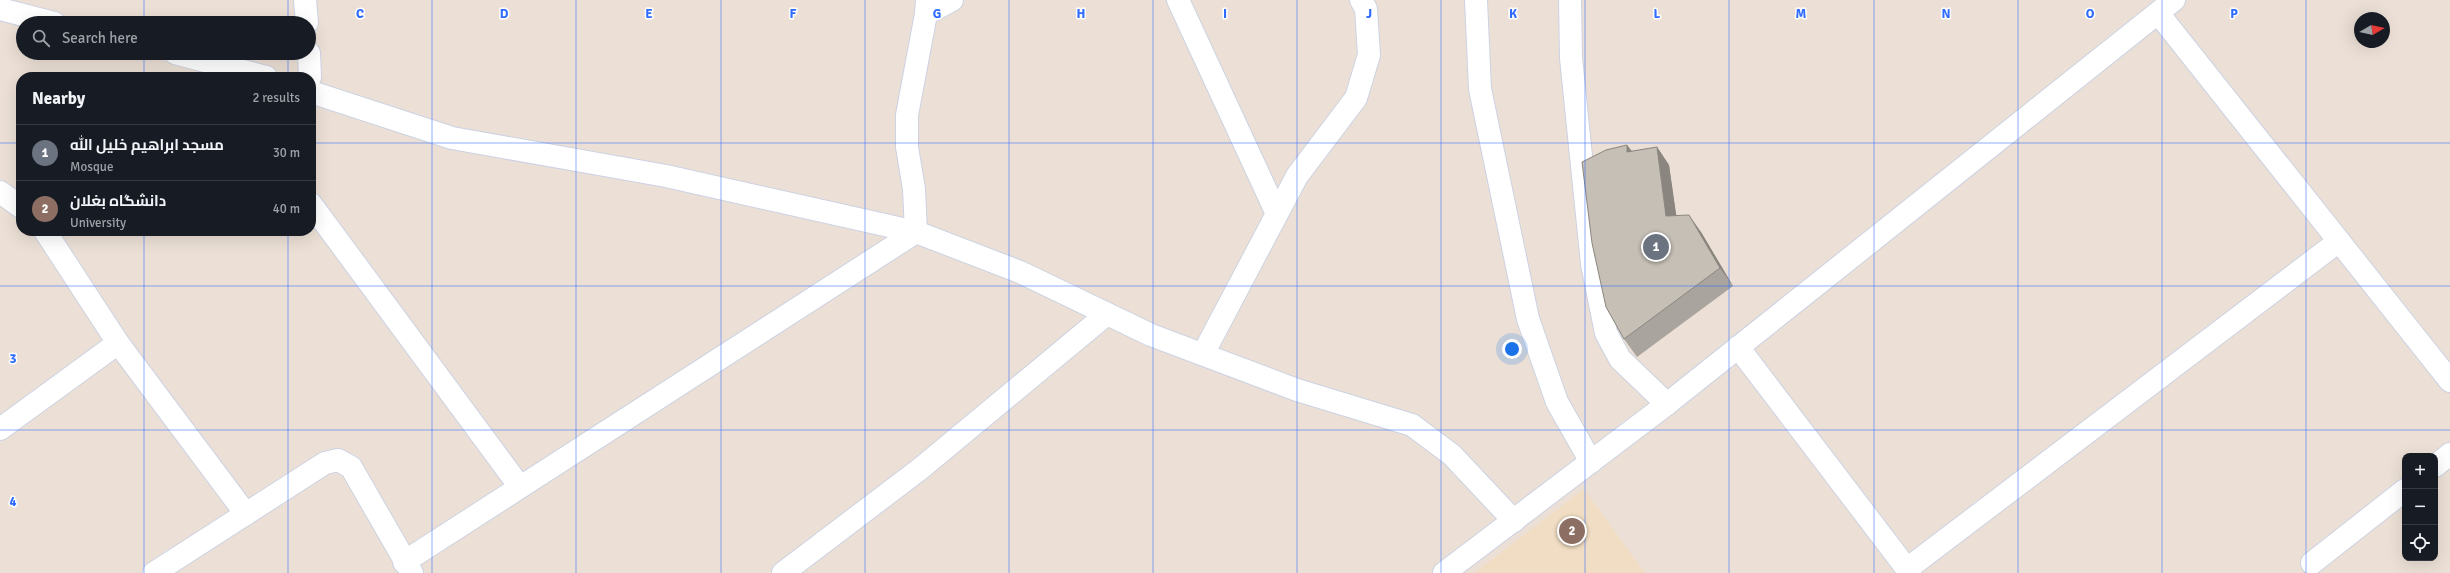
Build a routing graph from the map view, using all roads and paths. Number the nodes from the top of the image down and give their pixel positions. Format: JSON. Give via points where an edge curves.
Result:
{"nodes":[{"id":1,"x":305,"y":0,"type":"edge"},
{"id":2,"x":952,"y":0,"type":"edge"},
{"id":3,"x":1178,"y":0,"type":"edge"},
{"id":4,"x":1362,"y":0,"type":"edge"},
{"id":5,"x":1476,"y":0,"type":"edge"},
{"id":6,"x":1570,"y":0,"type":"edge"},
{"id":7,"x":926,"y":7,"type":"edge"},
{"id":8,"x":2166,"y":7,"type":"edge"},
{"id":9,"x":12,"y":8,"type":"edge"},
{"id":10,"x":34,"y":16,"type":"edge"},
{"id":11,"x":306,"y":16,"type":"edge"},
{"id":12,"x":201,"y":60,"type":"edge"},
{"id":13,"x":309,"y":60,"type":"edge"},
{"id":14,"x":247,"y":72,"type":"edge"},
{"id":15,"x":310,"y":72,"type":"edge"},
{"id":16,"x":316,"y":94,"type":"edge"},
{"id":17,"x":0,"y":192,"type":"edge"},
{"id":18,"x":16,"y":203,"type":"edge"},
{"id":19,"x":316,"y":211,"type":"edge"},
{"id":20,"x":1277,"y":214,"type":"junction"},
{"id":21,"x":916,"y":232,"type":"junction"},
{"id":22,"x":48,"y":236,"type":"edge"},
{"id":23,"x":2339,"y":242,"type":"junction"},
{"id":24,"x":1107,"y":314,"type":"junction"},
{"id":25,"x":118,"y":343,"type":"junction"},
{"id":26,"x":1738,"y":347,"type":"junction"},
{"id":27,"x":1203,"y":354,"type":"junction"},
{"id":28,"x":2450,"y":381,"type":"edge"},
{"id":29,"x":1667,"y":404,"type":"junction"},
{"id":30,"x":0,"y":429,"type":"edge"},
{"id":31,"x":2450,"y":454,"type":"edge"},
{"id":32,"x":1591,"y":462,"type":"junction"},
{"id":33,"x":2438,"y":464,"type":"edge"},
{"id":34,"x":520,"y":488,"type":"junction"},
{"id":35,"x":2402,"y":492,"type":"edge"},
{"id":36,"x":246,"y":514,"type":"junction"},
{"id":37,"x":1514,"y":521,"type":"junction"},
{"id":38,"x":2312,"y":563,"type":"dead end"},
{"id":39,"x":408,"y":567,"type":"edge"},
{"id":40,"x":1909,"y":571,"type":"edge"},
{"id":41,"x":154,"y":573,"type":"edge"},
{"id":42,"x":783,"y":573,"type":"edge"},
{"id":43,"x":1444,"y":573,"type":"edge"}],
"edges":[{"from":1,"to":11,"type":"street"},
{"from":2,"to":7,"type":"street"},
{"from":3,"to":20,"type":"street"},
{"from":4,"to":20,"type":"street","via":[[1366,9],[1370,55],[1356,98],[1297,176]]},
{"from":5,"to":32,"type":"street","via":[[1480,89],[1528,319],[1557,402]]},
{"from":6,"to":29,"type":"street","via":[[1571,58],[1592,264],[1606,333],[1620,359]]},
{"from":7,"to":21,"type":"street","via":[[907,115],[907,147],[914,189]]},
{"from":8,"to":23,"type":"street"},
{"from":8,"to":26,"type":"street"},
{"from":9,"to":10,"type":"street"},
{"from":12,"to":14,"type":"street"},
{"from":13,"to":15,"type":"street"},
{"from":16,"to":21,"type":"street","via":[[452,138],[666,176]]},
{"from":17,"to":18,"type":"street"},
{"from":19,"to":34,"type":"street"},
{"from":20,"to":27,"type":"street"},
{"from":21,"to":24,"type":"street","via":[[1020,272]]},
{"from":21,"to":34,"type":"street"},
{"from":22,"to":25,"type":"street"},
{"from":23,"to":28,"type":"street"},
{"from":23,"to":40,"type":"street"},
{"from":24,"to":27,"type":"street","via":[[1151,335]]},
{"from":24,"to":42,"type":"street","via":[[920,469]]},
{"from":25,"to":30,"type":"street"},
{"from":25,"to":36,"type":"street"},
{"from":26,"to":29,"type":"street"},
{"from":26,"to":40,"type":"street"},
{"from":27,"to":37,"type":"street","via":[[1297,390],[1412,425],[1452,455]]},
{"from":29,"to":32,"type":"street"},
{"from":31,"to":33,"type":"street"},
{"from":32,"to":37,"type":"street"},
{"from":34,"to":39,"type":"street"},
{"from":35,"to":38,"type":"street"},
{"from":36,"to":39,"type":"street","via":[[325,463],[338,460],[351,467]]},
{"from":36,"to":41,"type":"street"},
{"from":37,"to":43,"type":"street"}]}
